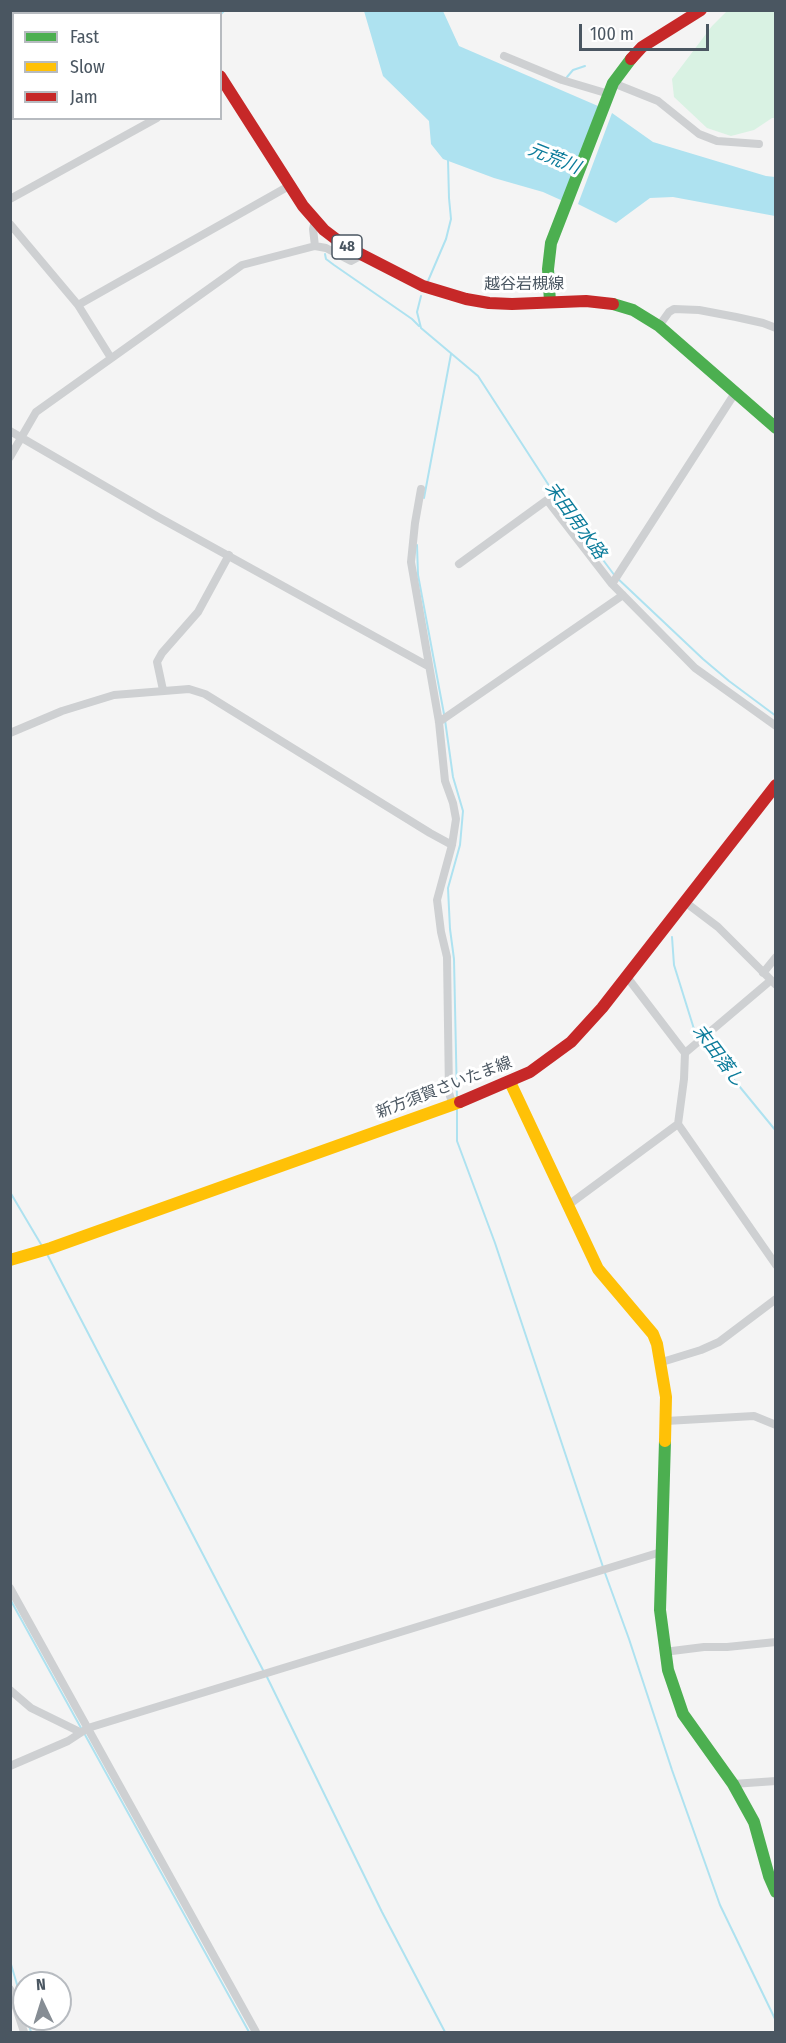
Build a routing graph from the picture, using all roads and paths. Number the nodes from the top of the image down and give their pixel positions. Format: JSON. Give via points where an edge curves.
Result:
{"nodes":[{"id":1,"x":55,"y":10,"type":"edge"},
{"id":2,"x":701,"y":10,"type":"edge"},
{"id":3,"x":47,"y":11,"type":"edge"},
{"id":4,"x":98,"y":12,"type":"edge"},
{"id":5,"x":504,"y":56,"type":"dead end"},
{"id":6,"x":222,"y":81,"type":"edge"},
{"id":7,"x":610,"y":93,"type":"junction"},
{"id":8,"x":153,"y":120,"type":"edge"},
{"id":9,"x":759,"y":144,"type":"dead end"},
{"id":10,"x":290,"y":186,"type":"junction"},
{"id":11,"x":10,"y":199,"type":"edge"},
{"id":12,"x":315,"y":220,"type":"junction"},
{"id":13,"x":10,"y":224,"type":"edge"},
{"id":14,"x":315,"y":246,"type":"junction"},
{"id":15,"x":362,"y":255,"type":"junction"},
{"id":16,"x":550,"y":302,"type":"junction"},
{"id":17,"x":78,"y":305,"type":"junction"},
{"id":18,"x":659,"y":326,"type":"junction"},
{"id":19,"x":776,"y":328,"type":"edge"},
{"id":20,"x":111,"y":358,"type":"junction"},
{"id":21,"x":735,"y":393,"type":"junction"},
{"id":22,"x":776,"y":428,"type":"edge"},
{"id":23,"x":10,"y":431,"type":"edge"},
{"id":24,"x":21,"y":438,"type":"junction"},
{"id":25,"x":10,"y":458,"type":"edge"},
{"id":26,"x":421,"y":489,"type":"dead end"},
{"id":27,"x":229,"y":555,"type":"junction"},
{"id":28,"x":459,"y":564,"type":"dead end"},
{"id":29,"x":612,"y":584,"type":"junction"},
{"id":30,"x":624,"y":595,"type":"junction"},
{"id":31,"x":428,"y":666,"type":"junction"},
{"id":32,"x":163,"y":690,"type":"junction"},
{"id":33,"x":439,"y":722,"type":"junction"},
{"id":34,"x":776,"y":726,"type":"edge"},
{"id":35,"x":10,"y":733,"type":"edge"},
{"id":36,"x":776,"y":785,"type":"edge"},
{"id":37,"x":452,"y":845,"type":"junction"},
{"id":38,"x":684,"y":902,"type":"junction"},
{"id":39,"x":776,"y":957,"type":"edge"},
{"id":40,"x":763,"y":973,"type":"junction"},
{"id":41,"x":627,"y":977,"type":"junction"},
{"id":42,"x":773,"y":983,"type":"edge"},
{"id":43,"x":685,"y":1053,"type":"junction"},
{"id":44,"x":510,"y":1082,"type":"junction"},
{"id":45,"x":453,"y":1105,"type":"junction"},
{"id":46,"x":678,"y":1124,"type":"junction"},
{"id":47,"x":567,"y":1206,"type":"junction"},
{"id":48,"x":10,"y":1260,"type":"edge"},
{"id":49,"x":776,"y":1264,"type":"edge"},
{"id":50,"x":776,"y":1299,"type":"edge"},
{"id":51,"x":662,"y":1362,"type":"junction"},
{"id":52,"x":666,"y":1421,"type":"junction"},
{"id":53,"x":776,"y":1425,"type":"edge"},
{"id":54,"x":660,"y":1552,"type":"junction"},
{"id":55,"x":10,"y":1588,"type":"edge"},
{"id":56,"x":776,"y":1642,"type":"edge"},
{"id":57,"x":664,"y":1652,"type":"junction"},
{"id":58,"x":10,"y":1690,"type":"edge"},
{"id":59,"x":84,"y":1730,"type":"junction"},
{"id":60,"x":10,"y":1766,"type":"edge"},
{"id":61,"x":776,"y":1781,"type":"edge"},
{"id":62,"x":733,"y":1784,"type":"junction"},
{"id":63,"x":776,"y":1892,"type":"edge"},
{"id":64,"x":10,"y":1989,"type":"edge"},
{"id":65,"x":24,"y":2032,"type":"edge"},
{"id":66,"x":256,"y":2032,"type":"edge"}],
"edges":[{"from":1,"to":3,"type":"main road"},
{"from":1,"to":4,"type":"main road"},
{"from":2,"to":7,"type":"main road","via":[[642,47],[624,66]]},
{"from":5,"to":7,"type":"street","via":[[562,80]]},
{"from":6,"to":10,"type":"main road","name":"越谷岩槻線","number":"48"},
{"from":7,"to":9,"type":"street","via":[[658,101],[699,134],[717,141]]},
{"from":7,"to":16,"type":"main road","via":[[551,243]]},
{"from":8,"to":11,"type":"street"},
{"from":10,"to":12,"type":"main road","name":"越谷岩槻線","number":"48"},
{"from":10,"to":17,"type":"street"},
{"from":12,"to":14,"type":"street"},
{"from":12,"to":15,"type":"main road","name":"越谷岩槻線","number":"48","via":[[335,239]]},
{"from":13,"to":17,"type":"street"},
{"from":14,"to":15,"type":"street","via":[[351,261]]},
{"from":14,"to":20,"type":"street","via":[[242,265]]},
{"from":15,"to":16,"type":"main road","name":"越谷岩槻線","number":"48","via":[[423,286],[466,299],[500,304]]},
{"from":16,"to":18,"type":"main road","name":"越谷岩槻線","number":"48","via":[[619,305]]},
{"from":17,"to":20,"type":"street"},
{"from":18,"to":19,"type":"street","via":[[674,309],[736,316]]},
{"from":18,"to":21,"type":"main road","name":"越谷岩槻線","number":"48"},
{"from":20,"to":24,"type":"street","via":[[36,412]]},
{"from":21,"to":22,"type":"main road","name":"越谷岩槻線","number":"48"},
{"from":21,"to":29,"type":"street"},
{"from":23,"to":24,"type":"street"},
{"from":24,"to":25,"type":"street"},
{"from":24,"to":27,"type":"street"},
{"from":26,"to":31,"type":"street","via":[[411,562]]},
{"from":27,"to":31,"type":"street"},
{"from":27,"to":32,"type":"street","via":[[198,612],[157,662]]},
{"from":28,"to":29,"type":"street","via":[[547,500]]},
{"from":29,"to":30,"type":"street"},
{"from":30,"to":33,"type":"street"},
{"from":30,"to":34,"type":"street","via":[[695,668]]},
{"from":31,"to":33,"type":"street"},
{"from":32,"to":35,"type":"street","via":[[114,695]]},
{"from":32,"to":37,"type":"street","via":[[189,689],[206,694]]},
{"from":33,"to":37,"type":"street","via":[[445,781],[456,819]]},
{"from":36,"to":38,"type":"main road","name":"新方須賀さいたま線"},
{"from":37,"to":45,"type":"street","via":[[437,900],[447,957],[449,1093]]},
{"from":38,"to":40,"type":"street","via":[[718,927]]},
{"from":38,"to":41,"type":"main road","name":"新方須賀さいたま線"},
{"from":39,"to":40,"type":"street"},
{"from":40,"to":42,"type":"street"},
{"from":41,"to":43,"type":"street"},
{"from":41,"to":44,"type":"main road","name":"新方須賀さいたま線","via":[[571,1042]]},
{"from":42,"to":43,"type":"street"},
{"from":43,"to":46,"type":"street"},
{"from":44,"to":45,"type":"main road","name":"新方須賀さいたま線"},
{"from":44,"to":47,"type":"main road"},
{"from":45,"to":48,"type":"main road","name":"新方須賀さいたま線"},
{"from":46,"to":47,"type":"street"},
{"from":46,"to":49,"type":"street"},
{"from":47,"to":51,"type":"main road","via":[[598,1269],[653,1334]]},
{"from":50,"to":51,"type":"street","via":[[719,1341]]},
{"from":51,"to":52,"type":"main road"},
{"from":52,"to":53,"type":"street","via":[[754,1416]]},
{"from":52,"to":54,"type":"main road"},
{"from":54,"to":57,"type":"main road"},
{"from":54,"to":59,"type":"street"},
{"from":55,"to":59,"type":"street"},
{"from":56,"to":57,"type":"street"},
{"from":57,"to":62,"type":"main road","via":[[683,1714]]},
{"from":58,"to":59,"type":"street","via":[[31,1708]]},
{"from":59,"to":60,"type":"street"},
{"from":59,"to":66,"type":"street"},
{"from":61,"to":62,"type":"street"},
{"from":62,"to":63,"type":"main road","via":[[754,1822]]},
{"from":64,"to":65,"type":"street"}]}
